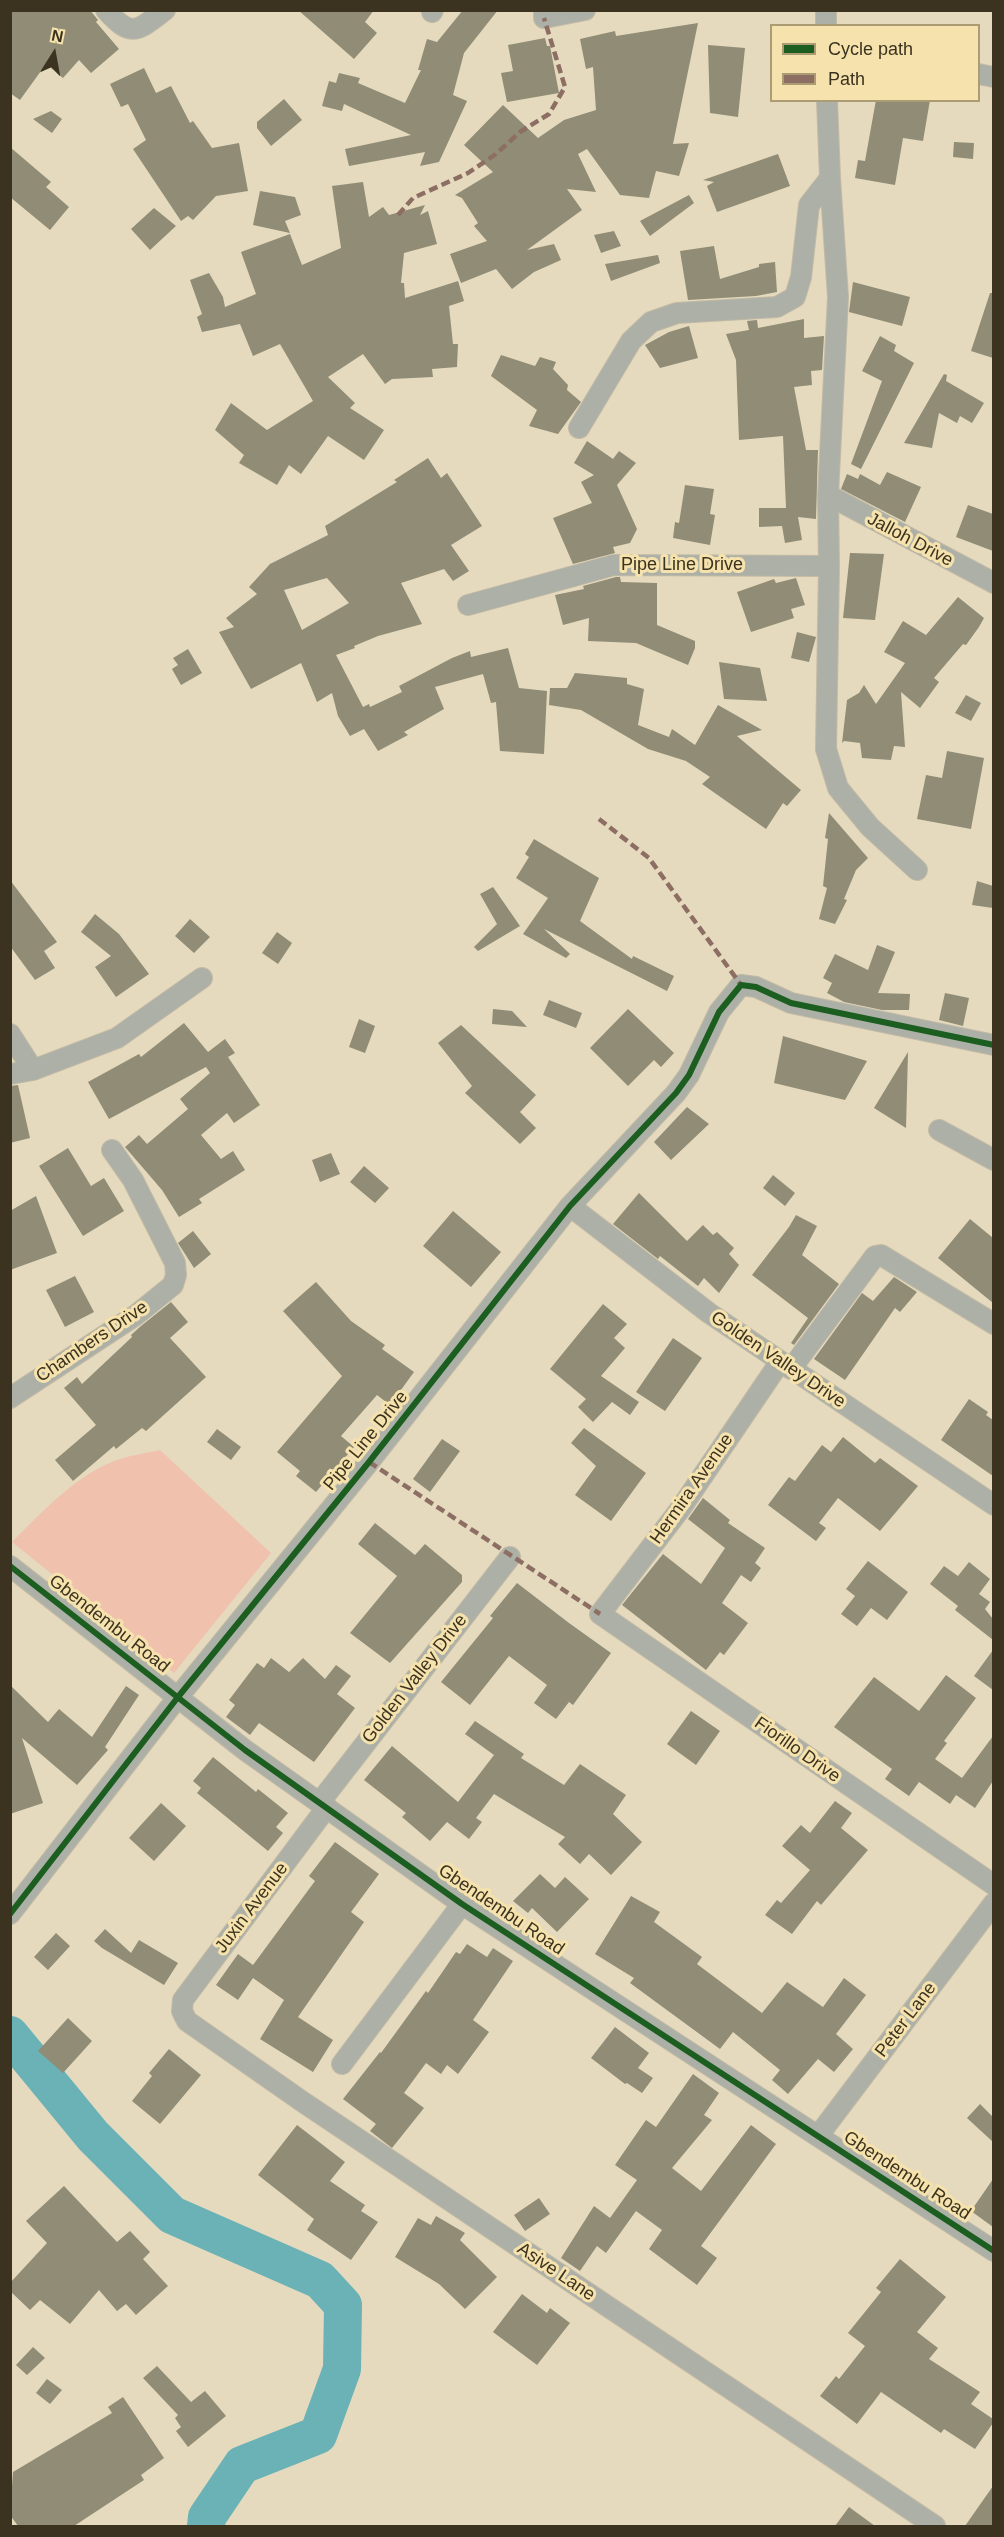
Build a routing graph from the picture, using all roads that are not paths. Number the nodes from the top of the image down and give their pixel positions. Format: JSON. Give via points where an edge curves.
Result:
{"nodes":[{"id":1,"x":106,"y":10,"type":"edge"},
{"id":2,"x":165,"y":10,"type":"edge"},
{"id":3,"x":544,"y":10,"type":"edge"},
{"id":4,"x":585,"y":10,"type":"edge"},
{"id":5,"x":827,"y":102,"type":"edge"},
{"id":6,"x":830,"y":178,"type":"junction"},
{"id":7,"x":579,"y":428,"type":"dead end"},
{"id":8,"x":828,"y":495,"type":"junction"},
{"id":9,"x":829,"y":566,"type":"junction"},
{"id":10,"x":993,"y":583,"type":"edge"},
{"id":11,"x":468,"y":604,"type":"dead end"},
{"id":12,"x":917,"y":870,"type":"dead end"},
{"id":13,"x":202,"y":978,"type":"dead end"},
{"id":14,"x":10,"y":1034,"type":"edge"},
{"id":15,"x":993,"y":1045,"type":"edge"},
{"id":16,"x":33,"y":1070,"type":"junction"},
{"id":17,"x":10,"y":1074,"type":"edge"},
{"id":18,"x":939,"y":1130,"type":"dead end"},
{"id":19,"x":112,"y":1150,"type":"dead end"},
{"id":20,"x":993,"y":1160,"type":"edge"},
{"id":21,"x":570,"y":1206,"type":"junction"},
{"id":22,"x":993,"y":1324,"type":"edge"},
{"id":23,"x":786,"y":1365,"type":"junction"},
{"id":24,"x":10,"y":1398,"type":"edge"},
{"id":25,"x":993,"y":1505,"type":"edge"},
{"id":26,"x":510,"y":1557,"type":"dead end"},
{"id":27,"x":10,"y":1566,"type":"edge"},
{"id":28,"x":600,"y":1614,"type":"joint"},
{"id":29,"x":178,"y":1696,"type":"junction"},
{"id":30,"x":323,"y":1805,"type":"junction"},
{"id":31,"x":993,"y":1885,"type":"edge"},
{"id":32,"x":993,"y":1903,"type":"edge"},
{"id":33,"x":462,"y":1904,"type":"junction"},
{"id":34,"x":10,"y":1914,"type":"edge"},
{"id":35,"x":182,"y":2012,"type":"joint"},
{"id":36,"x":342,"y":2064,"type":"dead end"},
{"id":37,"x":818,"y":2136,"type":"junction"},
{"id":38,"x":993,"y":2252,"type":"edge"},
{"id":39,"x":935,"y":2526,"type":"edge"}],
"edges":[{"from":1,"to":2,"type":"street","via":[[130,31],[140,29]]},
{"from":3,"to":4,"type":"street","via":[[544,18]]},
{"from":5,"to":6,"type":"street"},
{"from":6,"to":7,"type":"street","via":[[809,205],[795,297],[777,307],[677,313],[651,321],[631,341]]},
{"from":6,"to":8,"type":"street","via":[[838,297]]},
{"from":8,"to":9,"type":"street"},
{"from":8,"to":10,"type":"street","name":"Jalloh Drive"},
{"from":9,"to":11,"type":"street","name":"Pipe Line Drive","via":[[614,565]]},
{"from":9,"to":12,"type":"street","via":[[826,749],[838,788],[870,826]]},
{"from":13,"to":16,"type":"street","via":[[117,1038]]},
{"from":14,"to":16,"type":"street"},
{"from":15,"to":21,"type":"street","name":"Pipe Line Drive","via":[[791,1003],[756,987],[741,986],[719,1012],[689,1075],[676,1093]]},
{"from":16,"to":17,"type":"street"},
{"from":18,"to":20,"type":"street"},
{"from":19,"to":24,"type":"street","name":"Chambers Drive","via":[[133,1180],[175,1263],[173,1285],[136,1315]]},
{"from":21,"to":23,"type":"street","name":"Golden Valley Drive","via":[[709,1313]]},
{"from":21,"to":29,"type":"street","name":"Pipe Line Drive"},
{"from":22,"to":23,"type":"street","name":"Hermira Avenue","via":[[882,1255],[875,1256]]},
{"from":23,"to":25,"type":"street","name":"Golden Valley Drive"},
{"from":23,"to":28,"type":"street","name":"Hermira Avenue"},
{"from":26,"to":30,"type":"street","name":"Golden Valley Drive"},
{"from":27,"to":29,"type":"street","name":"Gbendembu Road"},
{"from":28,"to":31,"type":"street","name":"Fiorillo Drive"},
{"from":29,"to":30,"type":"street","name":"Gbendembu Road"},
{"from":29,"to":34,"type":"street","name":"Pipe Line Drive"},
{"from":30,"to":33,"type":"street","name":"Gbendembu Road"},
{"from":30,"to":35,"type":"street","name":"Juxin Avenue","via":[[183,2000]]},
{"from":32,"to":37,"type":"street","name":"Peter Lane"},
{"from":33,"to":36,"type":"street"},
{"from":33,"to":37,"type":"street","name":"Gbendembu Road"},
{"from":35,"to":39,"type":"street","name":"Asive Lane","via":[[187,2020],[303,2102]]},
{"from":37,"to":38,"type":"street","name":"Gbendembu Road"}]}
